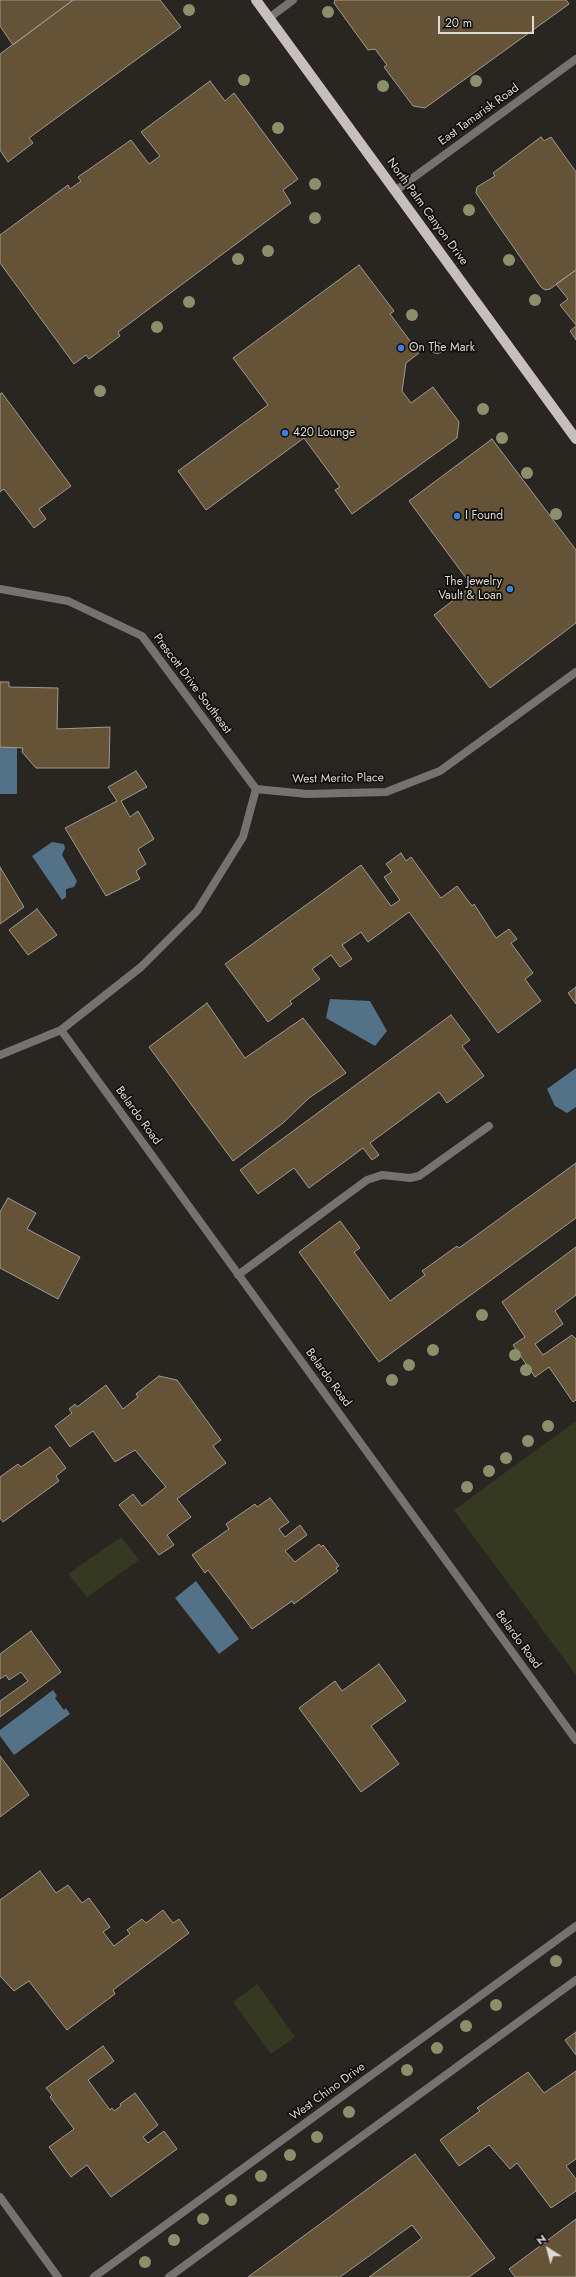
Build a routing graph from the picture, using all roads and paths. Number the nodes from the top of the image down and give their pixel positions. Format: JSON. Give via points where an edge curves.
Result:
{"nodes":[{"id":1,"x":256,"y":0,"type":"edge"},
{"id":2,"x":293,"y":0,"type":"edge"},
{"id":3,"x":269,"y":18,"type":"junction"},
{"id":4,"x":576,"y":59,"type":"edge"},
{"id":5,"x":395,"y":191,"type":"junction"},
{"id":6,"x":576,"y":439,"type":"edge"},
{"id":7,"x":0,"y":589,"type":"edge"},
{"id":8,"x":576,"y":672,"type":"edge"},
{"id":9,"x":256,"y":789,"type":"junction"},
{"id":10,"x":61,"y":1030,"type":"junction"},
{"id":11,"x":0,"y":1055,"type":"edge"},
{"id":12,"x":489,"y":1126,"type":"dead end"},
{"id":13,"x":238,"y":1274,"type":"junction"},
{"id":14,"x":576,"y":1740,"type":"edge"},
{"id":15,"x":576,"y":1926,"type":"edge"},
{"id":16,"x":576,"y":1980,"type":"edge"},
{"id":17,"x":0,"y":2197,"type":"edge"},
{"id":18,"x":58,"y":2277,"type":"edge"},
{"id":19,"x":94,"y":2277,"type":"edge"},
{"id":20,"x":169,"y":2277,"type":"edge"}],
"edges":[{"from":1,"to":3,"type":"main road","name":"North Palm Canyon Drive"},
{"from":2,"to":3,"type":"street"},
{"from":3,"to":5,"type":"main road","name":"North Palm Canyon Drive"},
{"from":4,"to":5,"type":"street","name":"East Tamarisk Road"},
{"from":5,"to":6,"type":"main road","name":"North Palm Canyon Drive"},
{"from":7,"to":9,"type":"street","name":"Prescott Drive Southeast","via":[[68,601],[142,636]]},
{"from":8,"to":9,"type":"street","name":"West Merito Place","via":[[440,771],[386,792],[307,794]]},
{"from":9,"to":10,"type":"street","via":[[243,837],[197,912],[141,967]]},
{"from":10,"to":11,"type":"street"},
{"from":10,"to":13,"type":"street","name":"Belardo Road"},
{"from":12,"to":13,"type":"street","via":[[419,1176],[410,1178],[382,1175],[367,1180]]},
{"from":13,"to":14,"type":"street","name":"Belardo Road"},
{"from":15,"to":19,"type":"street","name":"West Chino Drive"},
{"from":16,"to":20,"type":"street"},
{"from":17,"to":18,"type":"street"}]}
